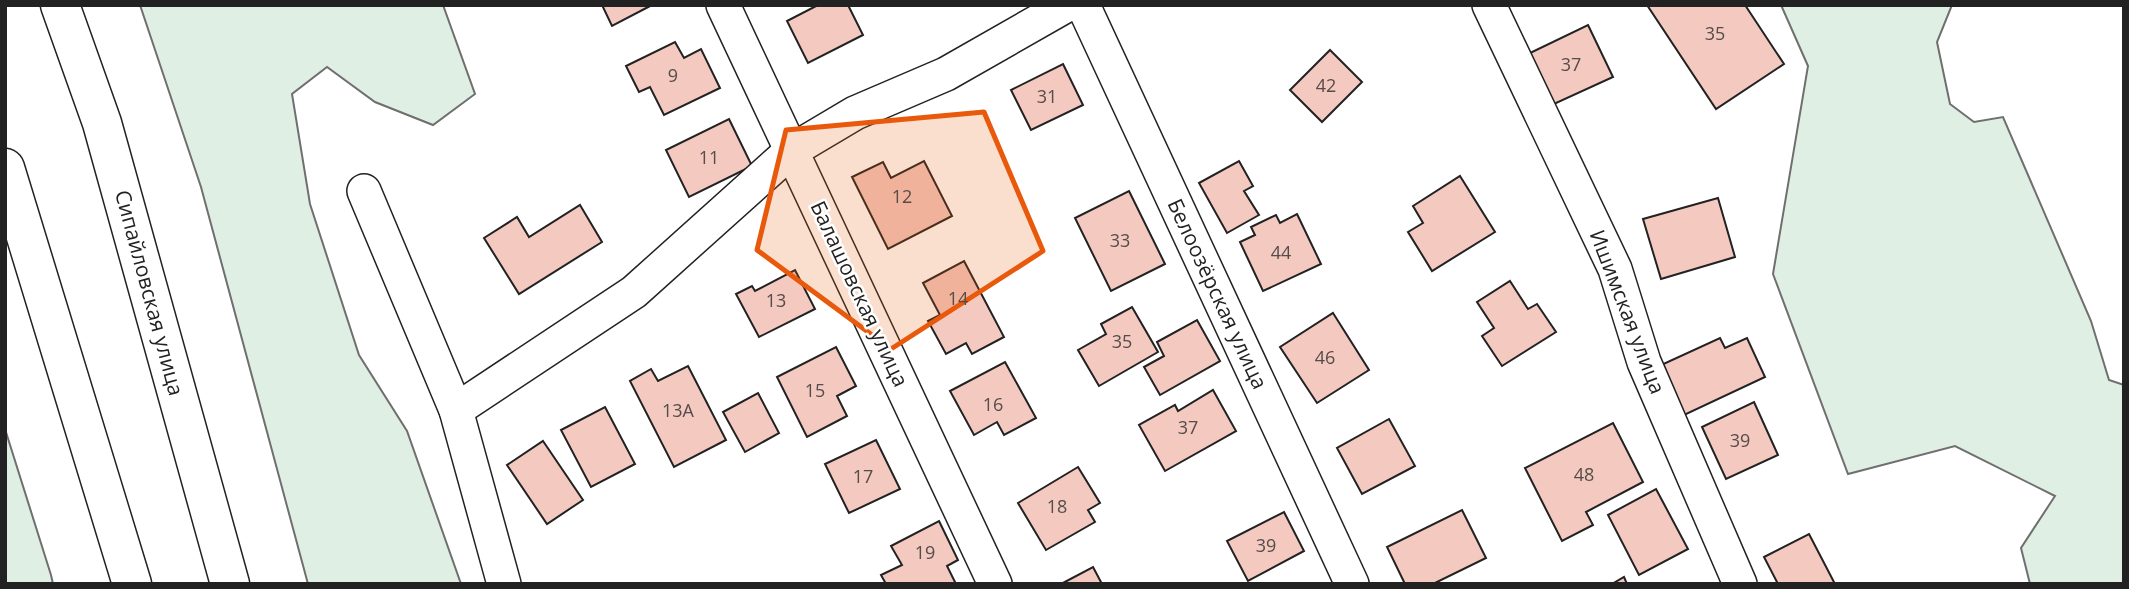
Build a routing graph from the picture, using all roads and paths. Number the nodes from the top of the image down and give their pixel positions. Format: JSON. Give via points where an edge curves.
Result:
{"nodes":[{"id":1,"x":60,"y":5,"type":"edge"},
{"id":2,"x":723,"y":5,"type":"edge"},
{"id":3,"x":1067,"y":5,"type":"edge"},
{"id":4,"x":1083,"y":5,"type":"edge"},
{"id":5,"x":1489,"y":5,"type":"edge"},
{"id":6,"x":791,"y":151,"type":"junction"},
{"id":7,"x":5,"y":169,"type":"edge"},
{"id":8,"x":364,"y":191,"type":"dead end"},
{"id":9,"x":456,"y":410,"type":"junction"},
{"id":10,"x":132,"y":584,"type":"edge"},
{"id":11,"x":230,"y":584,"type":"edge"},
{"id":12,"x":504,"y":584,"type":"edge"},
{"id":13,"x":995,"y":584,"type":"edge"},
{"id":14,"x":1352,"y":584,"type":"edge"},
{"id":15,"x":1740,"y":584,"type":"edge"}],
"edges":[{"from":1,"to":11,"type":"main road","name":"Сипайловская улица","via":[[102,123]]},
{"from":2,"to":6,"type":"street","name":"Балашовская улица"},
{"from":3,"to":6,"type":"street","via":[[946,74],[855,113]]},
{"from":4,"to":14,"type":"street","name":"Белоозёрская улица"},
{"from":5,"to":15,"type":"street","name":"Ишимская улица","via":[[1615,269],[1644,362]]},
{"from":6,"to":9,"type":"street","via":[[634,292]]},
{"from":6,"to":13,"type":"street","name":"Балашовская улица"},
{"from":7,"to":10,"type":"main road"},
{"from":8,"to":9,"type":"street"},
{"from":9,"to":12,"type":"street"}]}
